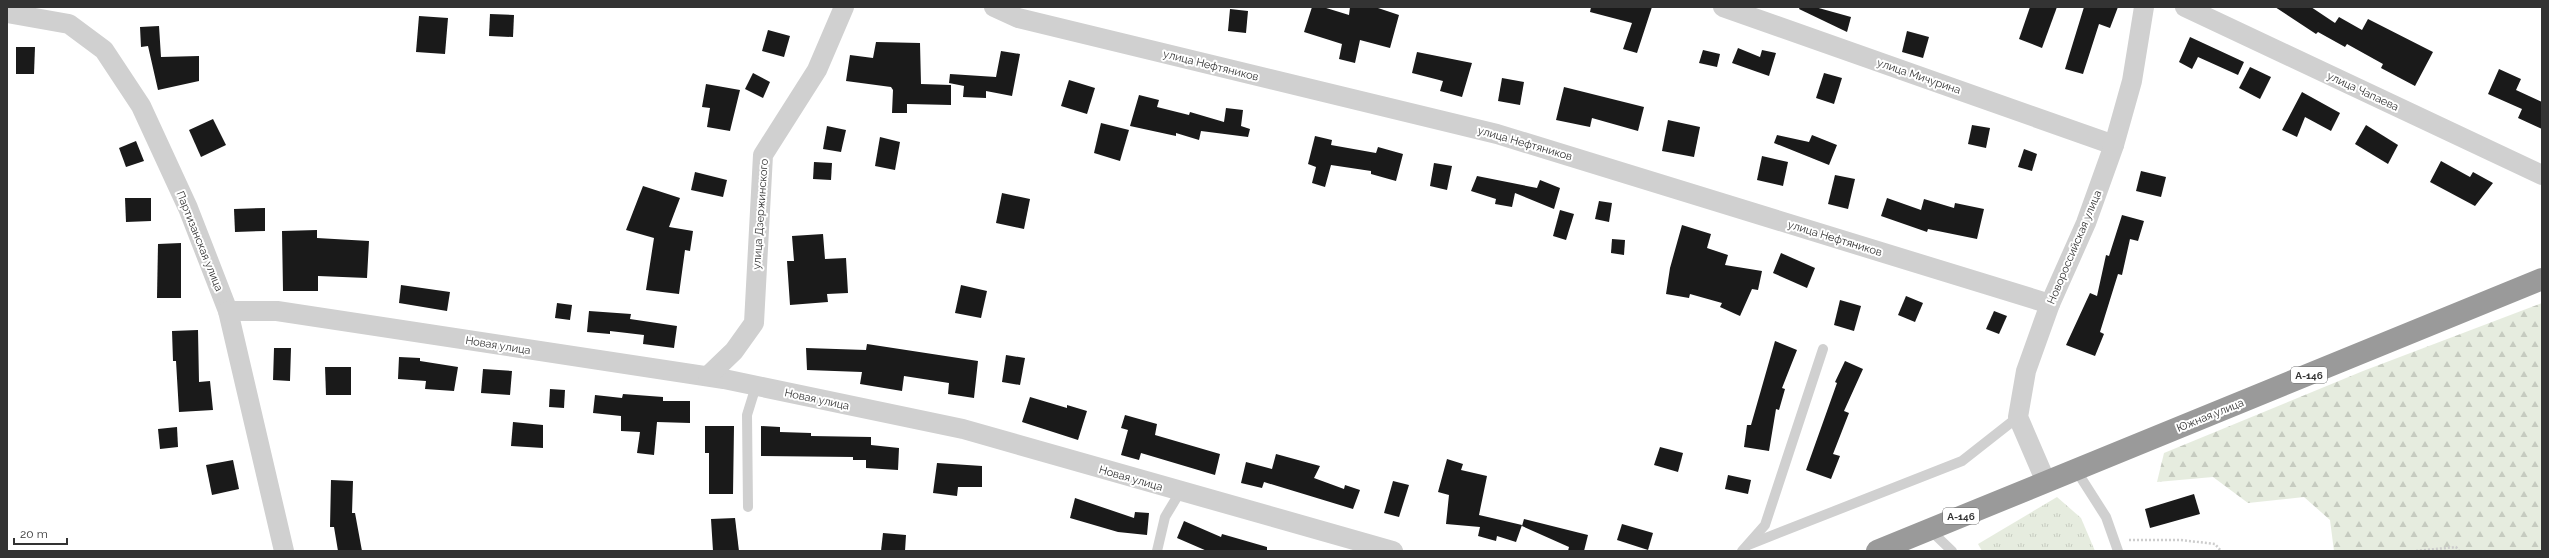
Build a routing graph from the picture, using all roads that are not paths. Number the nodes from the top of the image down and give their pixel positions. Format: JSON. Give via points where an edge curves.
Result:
{"nodes":[{"id":1,"x":844,"y":7,"type":"edge"},
{"id":2,"x":994,"y":7,"type":"edge"},
{"id":3,"x":1723,"y":7,"type":"edge"},
{"id":4,"x":2144,"y":7,"type":"edge"},
{"id":5,"x":2185,"y":7,"type":"edge"},
{"id":6,"x":7,"y":13,"type":"edge"},
{"id":7,"x":2114,"y":145,"type":"junction"},
{"id":8,"x":2542,"y":175,"type":"edge"},
{"id":9,"x":2542,"y":279,"type":"edge"},
{"id":10,"x":2050,"y":304,"type":"junction"},
{"id":11,"x":228,"y":311,"type":"junction"},
{"id":12,"x":1823,"y":349,"type":"dead end"},
{"id":13,"x":708,"y":376,"type":"junction"},
{"id":14,"x":756,"y":386,"type":"junction"},
{"id":15,"x":2018,"y":417,"type":"junction"},
{"id":16,"x":2076,"y":470,"type":"junction"},
{"id":17,"x":2046,"y":482,"type":"junction"},
{"id":18,"x":1180,"y":492,"type":"junction"},
{"id":19,"x":748,"y":508,"type":"dead end"},
{"id":20,"x":1929,"y":528,"type":"junction"},
{"id":21,"x":1745,"y":548,"type":"edge"},
{"id":22,"x":284,"y":551,"type":"edge"},
{"id":23,"x":1158,"y":551,"type":"edge"},
{"id":24,"x":1393,"y":551,"type":"edge"},
{"id":25,"x":1877,"y":551,"type":"edge"},
{"id":26,"x":1952,"y":551,"type":"edge"},
{"id":27,"x":2118,"y":551,"type":"edge"}],
"edges":[{"from":1,"to":13,"type":"street","name":"улица Дзержинского","via":[[817,70],[763,155],[754,323],[734,351]]},
{"from":2,"to":10,"type":"street","name":"улица Нефтяников","via":[[1018,18],[1497,134]]},
{"from":3,"to":7,"type":"street","name":"улица Мичурина"},
{"from":4,"to":7,"type":"street","name":"Новороссийская улица","via":[[2132,81]]},
{"from":5,"to":8,"type":"street","name":"улица Чапаева"},
{"from":6,"to":11,"type":"street","name":"Партизанская улица","via":[[69,24],[104,50],[141,106],[188,208]]},
{"from":7,"to":10,"type":"street","name":"Новороссийская улица","via":[[2086,223]]},
{"from":9,"to":16,"type":"highway","name":"Южная улица","number":"А-146"},
{"from":10,"to":15,"type":"street","name":"Новороссийская улица","via":[[2026,371]]},
{"from":11,"to":13,"type":"street","name":"Новая улица","via":[[277,311]]},
{"from":11,"to":22,"type":"street","name":"Партизанская улица"},
{"from":12,"to":21,"type":"lane","via":[[1765,525]]},
{"from":13,"to":14,"type":"street","name":"Новая улица"},
{"from":14,"to":18,"type":"street","name":"Новая улица","via":[[963,429]]},
{"from":14,"to":19,"type":"lane","via":[[747,415]]},
{"from":15,"to":17,"type":"street"},
{"from":15,"to":21,"type":"lane","via":[[1962,461]]},
{"from":16,"to":17,"type":"highway","name":"Южная улица","number":"А-146"},
{"from":16,"to":27,"type":"lane","via":[[2106,517]]},
{"from":17,"to":20,"type":"highway","name":"Южная улица","number":"А-146"},
{"from":18,"to":23,"type":"lane","via":[[1165,517]]},
{"from":18,"to":24,"type":"street","name":"Новая улица"},
{"from":20,"to":25,"type":"highway","name":"Южная улица","number":"А-146"},
{"from":20,"to":26,"type":"lane"}]}
